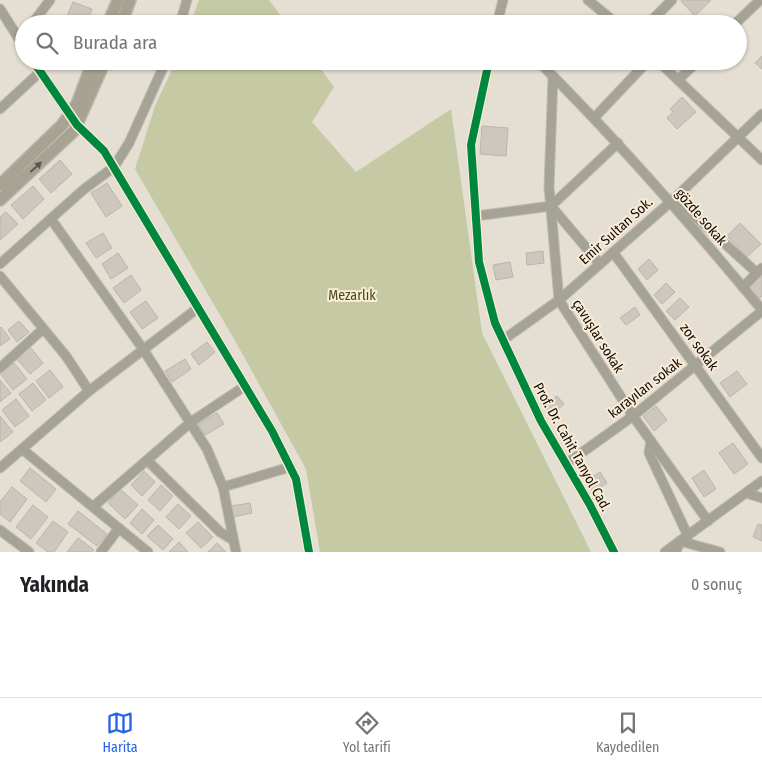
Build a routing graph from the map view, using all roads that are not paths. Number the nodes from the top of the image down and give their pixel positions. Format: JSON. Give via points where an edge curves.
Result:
{"nodes":[{"id":1,"x":50,"y":0,"type":"edge"},
{"id":2,"x":118,"y":0,"type":"edge"},
{"id":3,"x":130,"y":0,"type":"edge"},
{"id":4,"x":187,"y":0,"type":"edge"},
{"id":5,"x":503,"y":0,"type":"edge"},
{"id":6,"x":588,"y":0,"type":"edge"},
{"id":7,"x":672,"y":0,"type":"edge"},
{"id":8,"x":760,"y":0,"type":"edge"},
{"id":9,"x":0,"y":9,"type":"edge"},
{"id":10,"x":39,"y":15,"type":"edge"},
{"id":11,"x":112,"y":15,"type":"edge"},
{"id":12,"x":124,"y":15,"type":"edge"},
{"id":13,"x":183,"y":15,"type":"edge"},
{"id":14,"x":501,"y":15,"type":"edge"},
{"id":15,"x":606,"y":15,"type":"edge"},
{"id":16,"x":657,"y":15,"type":"edge"},
{"id":17,"x":745,"y":15,"type":"edge"},
{"id":18,"x":15,"y":28,"type":"edge"},
{"id":19,"x":90,"y":70,"type":"edge"},
{"id":20,"x":101,"y":70,"type":"edge"},
{"id":21,"x":162,"y":70,"type":"edge"},
{"id":22,"x":487,"y":70,"type":"edge"},
{"id":23,"x":547,"y":70,"type":"edge"},
{"id":24,"x":639,"y":70,"type":"edge"},
{"id":25,"x":667,"y":70,"type":"edge"},
{"id":26,"x":689,"y":70,"type":"edge"},
{"id":27,"x":40,"y":72,"type":"joint"},
{"id":28,"x":553,"y":76,"type":"junction"},
{"id":29,"x":678,"y":80,"type":"junction"},
{"id":30,"x":0,"y":109,"type":"edge"},
{"id":31,"x":69,"y":114,"type":"junction"},
{"id":32,"x":762,"y":114,"type":"edge"},
{"id":33,"x":594,"y":118,"type":"junction"},
{"id":34,"x":77,"y":125,"type":"junction"},
{"id":35,"x":740,"y":137,"type":"junction"},
{"id":36,"x":618,"y":143,"type":"junction"},
{"id":37,"x":762,"y":160,"type":"edge"},
{"id":38,"x":114,"y":167,"type":"junction"},
{"id":39,"x":0,"y":185,"type":"edge"},
{"id":40,"x":0,"y":200,"type":"edge"},
{"id":41,"x":672,"y":200,"type":"junction"},
{"id":42,"x":551,"y":206,"type":"junction"},
{"id":43,"x":476,"y":216,"type":"junction"},
{"id":44,"x":51,"y":219,"type":"junction"},
{"id":45,"x":613,"y":252,"type":"junction"},
{"id":46,"x":0,"y":264,"type":"edge"},
{"id":47,"x":600,"y":264,"type":"junction"},
{"id":48,"x":759,"y":271,"type":"edge"},
{"id":49,"x":0,"y":276,"type":"edge"},
{"id":50,"x":743,"y":287,"type":"junction"},
{"id":51,"x":559,"y":300,"type":"junction"},
{"id":52,"x":198,"y":308,"type":"junction"},
{"id":53,"x":762,"y":311,"type":"edge"},
{"id":54,"x":43,"y":329,"type":"junction"},
{"id":55,"x":503,"y":340,"type":"junction"},
{"id":56,"x":143,"y":349,"type":"junction"},
{"id":57,"x":696,"y":366,"type":"junction"},
{"id":58,"x":0,"y":368,"type":"edge"},
{"id":59,"x":245,"y":386,"type":"junction"},
{"id":60,"x":89,"y":391,"type":"junction"},
{"id":61,"x":633,"y":416,"type":"junction"},
{"id":62,"x":191,"y":422,"type":"junction"},
{"id":63,"x":651,"y":441,"type":"junction"},
{"id":64,"x":22,"y":448,"type":"junction"},
{"id":65,"x":762,"y":458,"type":"edge"},
{"id":66,"x":146,"y":460,"type":"junction"},
{"id":67,"x":566,"y":464,"type":"junction"},
{"id":68,"x":290,"y":467,"type":"junction"},
{"id":69,"x":0,"y":468,"type":"edge"},
{"id":70,"x":762,"y":481,"type":"edge"},
{"id":71,"x":223,"y":487,"type":"junction"},
{"id":72,"x":746,"y":492,"type":"junction"},
{"id":73,"x":762,"y":498,"type":"edge"},
{"id":74,"x":94,"y":506,"type":"junction"},
{"id":75,"x":708,"y":521,"type":"junction"},
{"id":76,"x":119,"y":528,"type":"junction"},
{"id":77,"x":0,"y":530,"type":"edge"},
{"id":78,"x":688,"y":536,"type":"junction"},
{"id":79,"x":233,"y":540,"type":"junction"},
{"id":80,"x":680,"y":542,"type":"junction"},
{"id":81,"x":29,"y":552,"type":"edge"},
{"id":82,"x":101,"y":552,"type":"edge"},
{"id":83,"x":148,"y":552,"type":"edge"},
{"id":84,"x":236,"y":552,"type":"edge"},
{"id":85,"x":309,"y":552,"type":"edge"},
{"id":86,"x":614,"y":552,"type":"edge"},
{"id":87,"x":665,"y":552,"type":"edge"},
{"id":88,"x":676,"y":552,"type":"edge"},
{"id":89,"x":720,"y":552,"type":"edge"}],
"edges":[{"from":1,"to":10,"type":"street"},
{"from":2,"to":11,"type":"main road"},
{"from":3,"to":12,"type":"main road"},
{"from":4,"to":13,"type":"street"},
{"from":5,"to":14,"type":"street"},
{"from":6,"to":15,"type":"street"},
{"from":7,"to":16,"type":"street"},
{"from":8,"to":17,"type":"street"},
{"from":9,"to":18,"type":"street"},
{"from":19,"to":31,"type":"main road","via":[[77,104]]},
{"from":20,"to":34,"type":"main road"},
{"from":21,"to":38,"type":"street"},
{"from":22,"to":43,"type":"street","name":"Prof. Dr. Cahit Tanyol Cad.","via":[[471,145]]},
{"from":23,"to":28,"type":"street","name":"gözde sokak"},
{"from":24,"to":33,"type":"street"},
{"from":25,"to":29,"type":"street"},
{"from":26,"to":29,"type":"street"},
{"from":27,"to":30,"type":"street"},
{"from":27,"to":31,"type":"street"},
{"from":28,"to":33,"type":"street","name":"gözde sokak"},
{"from":28,"to":42,"type":"street","name":"çavuşlar sokak"},
{"from":29,"to":35,"type":"street"},
{"from":31,"to":34,"type":"street"},
{"from":31,"to":39,"type":"main road","via":[[62,125]]},
{"from":32,"to":35,"type":"street","name":"Emir Sultan Sok."},
{"from":33,"to":36,"type":"street","name":"gözde sokak"},
{"from":34,"to":38,"type":"street","via":[[104,151]]},
{"from":40,"to":34,"type":"main road","one_way":true,"via":[[60,146]]},
{"from":35,"to":37,"type":"street"},
{"from":35,"to":41,"type":"street","name":"Emir Sultan Sok."},
{"from":36,"to":41,"type":"street","name":"gözde sokak"},
{"from":36,"to":42,"type":"street"},
{"from":38,"to":44,"type":"street"},
{"from":38,"to":52,"type":"street"},
{"from":41,"to":45,"type":"street","name":"Emir Sultan Sok."},
{"from":41,"to":48,"type":"street","name":"gözde sokak"},
{"from":41,"to":50,"type":"street","name":"gözde sokak"},
{"from":42,"to":43,"type":"street"},
{"from":42,"to":47,"type":"street"},
{"from":42,"to":51,"type":"street","name":"çavuşlar sokak"},
{"from":43,"to":55,"type":"street","name":"Prof. Dr. Cahit Tanyol Cad.","via":[[478,262]]},
{"from":44,"to":46,"type":"street"},
{"from":44,"to":56,"type":"street"},
{"from":45,"to":47,"type":"street","name":"Emir Sultan Sok."},
{"from":45,"to":57,"type":"street","name":"zor sokak"},
{"from":47,"to":51,"type":"street","name":"Emir Sultan Sok."},
{"from":48,"to":50,"type":"street"},
{"from":49,"to":54,"type":"street"},
{"from":50,"to":53,"type":"street","name":"gözde sokak"},
{"from":51,"to":55,"type":"street","name":"Emir Sultan Sok."},
{"from":51,"to":61,"type":"street","name":"çavuşlar sokak"},
{"from":52,"to":56,"type":"street"},
{"from":52,"to":59,"type":"street"},
{"from":53,"to":57,"type":"street","name":"karayılan sokak"},
{"from":54,"to":58,"type":"street"},
{"from":54,"to":60,"type":"street"},
{"from":55,"to":67,"type":"street","name":"Prof. Dr. Cahit Tanyol Cad.","via":[[540,420]]},
{"from":56,"to":60,"type":"street"},
{"from":56,"to":62,"type":"street"},
{"from":57,"to":61,"type":"street","name":"karayılan sokak"},
{"from":57,"to":65,"type":"street","name":"zor sokak"},
{"from":59,"to":62,"type":"street"},
{"from":59,"to":68,"type":"street"},
{"from":60,"to":64,"type":"street"},
{"from":61,"to":63,"type":"street","name":"çavuşlar sokak"},
{"from":61,"to":67,"type":"street","name":"karayılan sokak"},
{"from":62,"to":66,"type":"street"},
{"from":62,"to":71,"type":"street"},
{"from":63,"to":75,"type":"street","name":"çavuşlar sokak"},
{"from":63,"to":78,"type":"street","via":[[649,453]]},
{"from":64,"to":69,"type":"street"},
{"from":64,"to":74,"type":"street"},
{"from":66,"to":74,"type":"street"},
{"from":66,"to":79,"type":"street","via":[[220,532]]},
{"from":67,"to":86,"type":"street","name":"Prof. Dr. Cahit Tanyol Cad."},
{"from":68,"to":71,"type":"street"},
{"from":68,"to":85,"type":"street","via":[[296,479]]},
{"from":70,"to":72,"type":"street"},
{"from":71,"to":79,"type":"street"},
{"from":72,"to":73,"type":"street"},
{"from":72,"to":75,"type":"street"},
{"from":74,"to":76,"type":"street"},
{"from":75,"to":78,"type":"street"},
{"from":76,"to":82,"type":"street"},
{"from":76,"to":83,"type":"street"},
{"from":77,"to":81,"type":"street"},
{"from":78,"to":80,"type":"street"},
{"from":79,"to":84,"type":"street"},
{"from":80,"to":87,"type":"street"},
{"from":80,"to":88,"type":"street"},
{"from":80,"to":89,"type":"street"}]}
